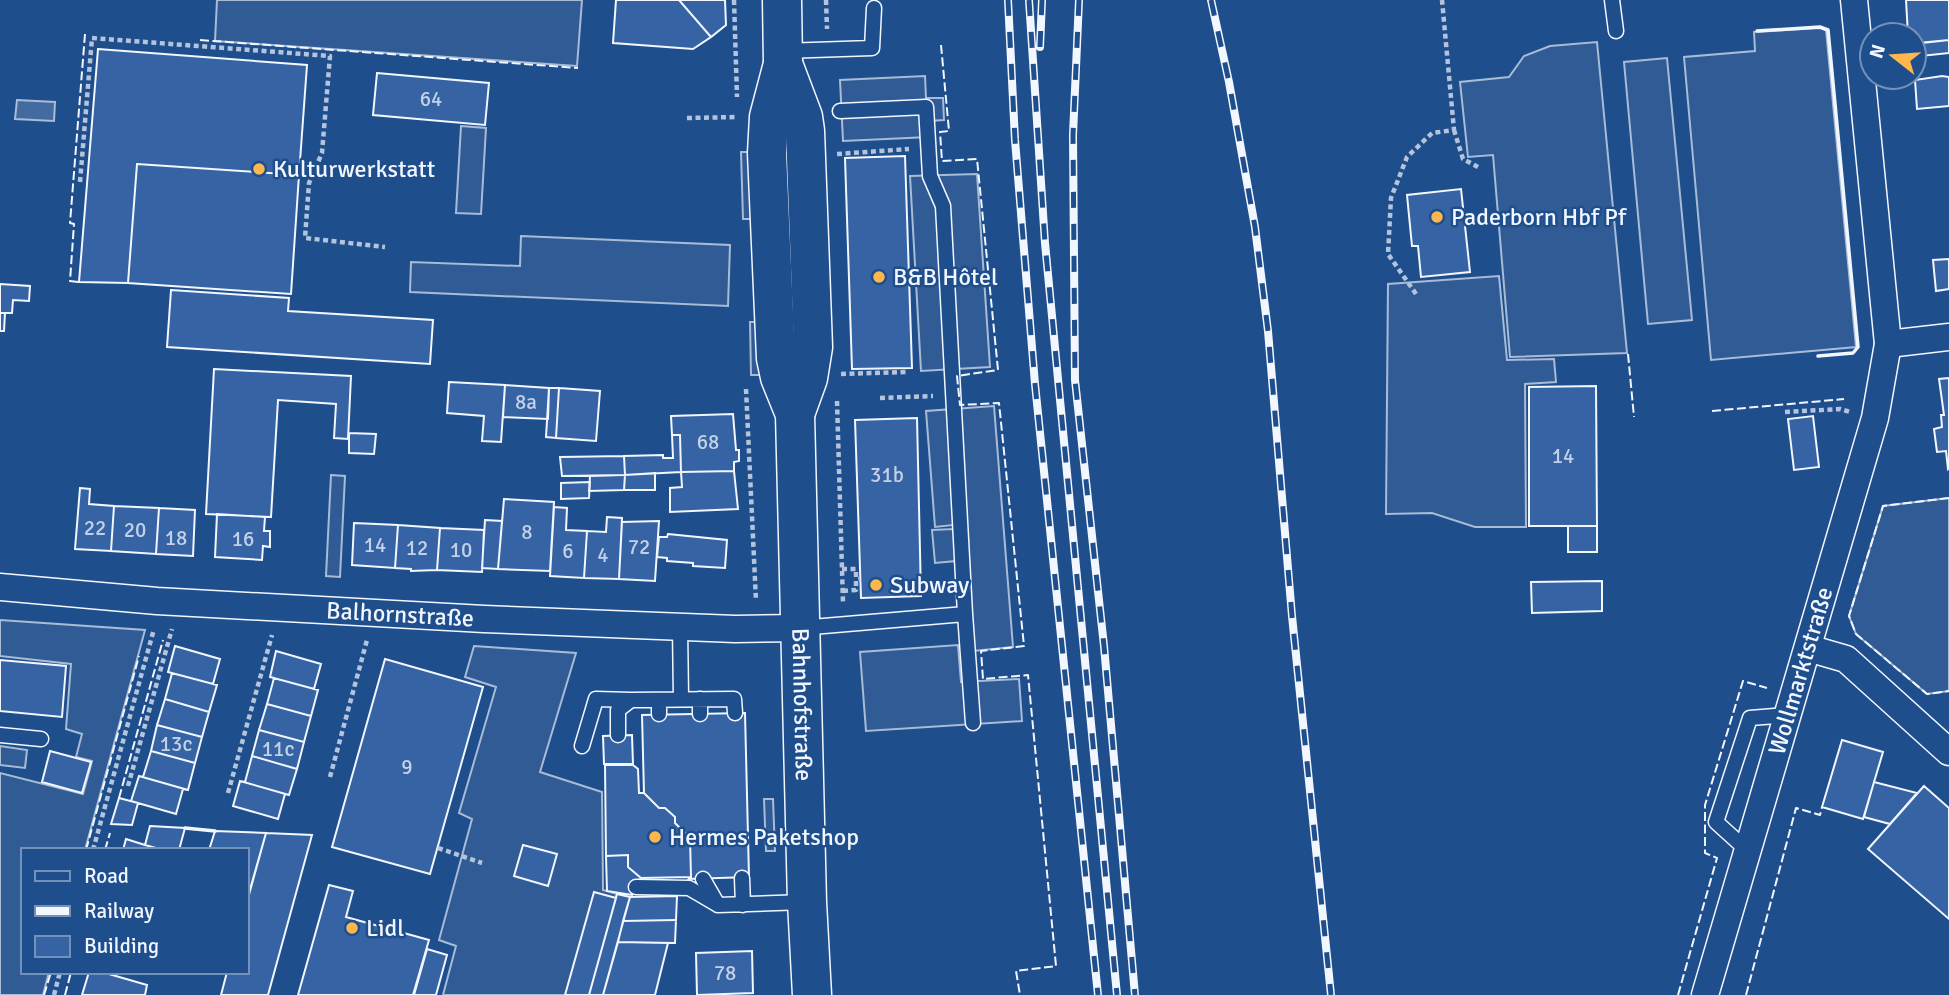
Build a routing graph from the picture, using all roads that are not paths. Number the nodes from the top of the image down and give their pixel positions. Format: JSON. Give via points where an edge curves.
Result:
{"nodes":[{"id":1,"x":782,"y":0,"type":"edge"},
{"id":2,"x":1612,"y":0,"type":"edge"},
{"id":3,"x":1854,"y":0,"type":"edge"},
{"id":4,"x":874,"y":8,"type":"dead end"},
{"id":5,"x":1616,"y":31,"type":"dead end"},
{"id":6,"x":783,"y":57,"type":"junction"},
{"id":7,"x":840,"y":111,"type":"dead end"},
{"id":8,"x":1949,"y":337,"type":"edge"},
{"id":9,"x":1888,"y":344,"type":"junction"},
{"id":10,"x":0,"y":587,"type":"edge"},
{"id":11,"x":965,"y":614,"type":"junction"},
{"id":12,"x":680,"y":626,"type":"junction"},
{"id":13,"x":800,"y":628,"type":"junction"},
{"id":14,"x":1808,"y":648,"type":"junction"},
{"id":15,"x":681,"y":699,"type":"junction"},
{"id":16,"x":631,"y":700,"type":"junction"},
{"id":17,"x":735,"y":713,"type":"dead end"},
{"id":18,"x":1788,"y":715,"type":"junction"},
{"id":19,"x":973,"y":723,"type":"dead end"},
{"id":20,"x":0,"y":735,"type":"edge"},
{"id":21,"x":618,"y":735,"type":"dead end"},
{"id":22,"x":41,"y":739,"type":"dead end"},
{"id":23,"x":582,"y":746,"type":"dead end"},
{"id":24,"x":1949,"y":752,"type":"edge"},
{"id":25,"x":1748,"y":851,"type":"junction"},
{"id":26,"x":742,"y":878,"type":"dead end"},
{"id":27,"x":703,"y":879,"type":"dead end"},
{"id":28,"x":636,"y":887,"type":"dead end"},
{"id":29,"x":807,"y":902,"type":"junction"},
{"id":30,"x":718,"y":905,"type":"junction"},
{"id":31,"x":743,"y":905,"type":"junction"},
{"id":32,"x":812,"y":995,"type":"edge"},
{"id":33,"x":1704,"y":995,"type":"edge"}],
"edges":[{"from":1,"to":6,"type":"main road","name":"Bahnhofstraße"},
{"from":2,"to":5,"type":"lane"},
{"from":3,"to":9,"type":"street","name":"Wollmarktstraße"},
{"from":4,"to":6,"type":"lane","via":[[872,48]]},
{"from":6,"to":13,"type":"main road","name":"Bahnhofstraße","via":[[769,117],[768,153],[776,358],[794,414]]},
{"from":7,"to":11,"type":"lane","via":[[926,107],[930,176],[943,206]]},
{"from":8,"to":9,"type":"street"},
{"from":9,"to":14,"type":"street","name":"Wollmarktstraße","via":[[1880,401]]},
{"from":10,"to":12,"type":"street","name":"Balhornstraße","via":[[166,601]]},
{"from":11,"to":13,"type":"lane"},
{"from":11,"to":19,"type":"lane"},
{"from":12,"to":13,"type":"street","name":"Balhornstraße"},
{"from":12,"to":15,"type":"lane"},
{"from":13,"to":29,"type":"main road","name":"Bahnhofstraße"},
{"from":14,"to":18,"type":"street","name":"Wollmarktstraße"},
{"from":14,"to":24,"type":"street","via":[[1846,659]]},
{"from":15,"to":16,"type":"lane","via":[[659,707]]},
{"from":15,"to":17,"type":"lane","via":[[700,706],[734,699]]},
{"from":16,"to":21,"type":"lane","via":[[618,710]]},
{"from":16,"to":23,"type":"lane","via":[[596,699]]},
{"from":18,"to":25,"type":"street","name":"Wollmarktstraße"},
{"from":18,"to":25,"type":"lane","via":[[1750,718],[1716,821]]},
{"from":20,"to":22,"type":"lane"},
{"from":25,"to":33,"type":"street","name":"Wollmarktstraße"},
{"from":26,"to":31,"type":"lane"},
{"from":27,"to":30,"type":"lane"},
{"from":28,"to":30,"type":"lane","via":[[689,888]]},
{"from":29,"to":31,"type":"lane"},
{"from":29,"to":32,"type":"main road","name":"Bahnhofstraße"},
{"from":30,"to":31,"type":"lane"}]}
